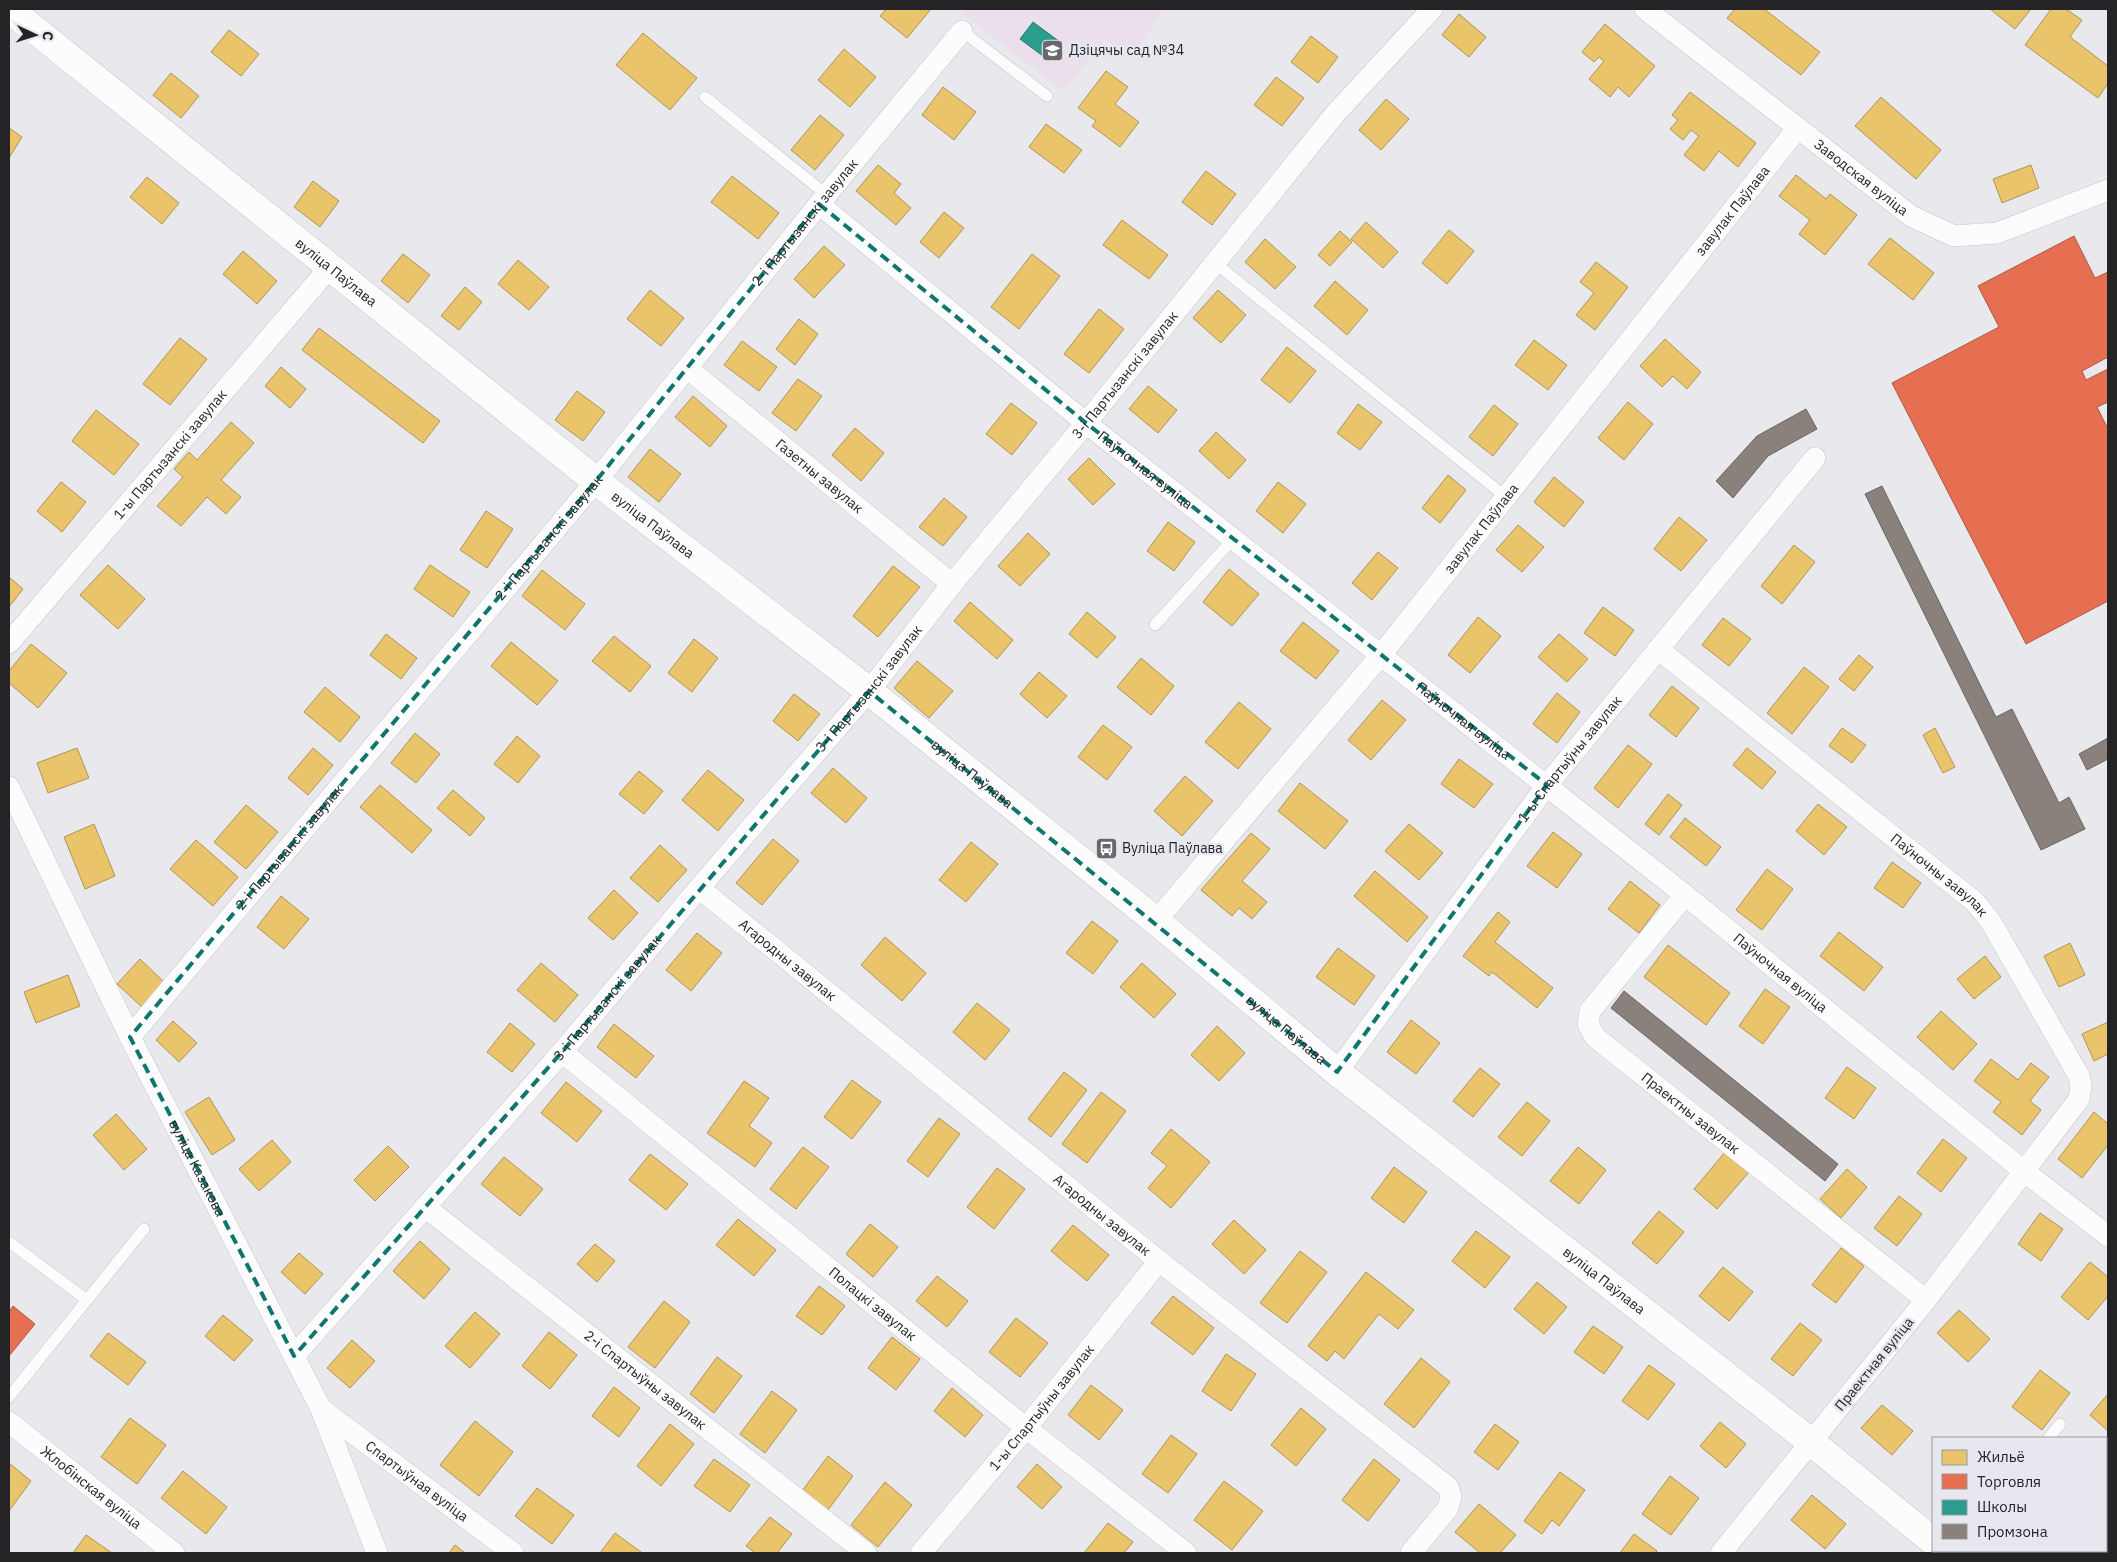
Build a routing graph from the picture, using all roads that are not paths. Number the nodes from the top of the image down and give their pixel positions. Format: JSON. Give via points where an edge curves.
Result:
{"nodes":[{"id":1,"x":9,"y":9,"type":"edge"},
{"id":2,"x":1432,"y":9,"type":"edge"},
{"id":3,"x":1644,"y":9,"type":"edge"},
{"id":4,"x":962,"y":31,"type":"joint"},
{"id":5,"x":1047,"y":96,"type":"dead end"},
{"id":6,"x":706,"y":97,"type":"dead end"},
{"id":7,"x":1797,"y":129,"type":"junction"},
{"id":8,"x":2108,"y":190,"type":"edge"},
{"id":9,"x":823,"y":200,"type":"junction"},
{"id":10,"x":1215,"y":263,"type":"junction"},
{"id":11,"x":330,"y":267,"type":"junction"},
{"id":12,"x":686,"y":368,"type":"junction"},
{"id":13,"x":1086,"y":423,"type":"junction"},
{"id":14,"x":1815,"y":458,"type":"dead end"},
{"id":15,"x":596,"y":481,"type":"junction"},
{"id":16,"x":1506,"y":497,"type":"junction"},
{"id":17,"x":1233,"y":539,"type":"junction"},
{"id":18,"x":952,"y":584,"type":"junction"},
{"id":19,"x":1155,"y":625,"type":"dead end"},
{"id":20,"x":9,"y":642,"type":"edge"},
{"id":21,"x":1658,"y":649,"type":"junction"},
{"id":22,"x":1381,"y":655,"type":"junction"},
{"id":23,"x":869,"y":691,"type":"junction"},
{"id":24,"x":1547,"y":785,"type":"junction"},
{"id":25,"x":11,"y":799,"type":"edge"},
{"id":26,"x":699,"y":888,"type":"junction"},
{"id":27,"x":1685,"y":895,"type":"junction"},
{"id":28,"x":1156,"y":921,"type":"junction"},
{"id":29,"x":130,"y":1037,"type":"junction"},
{"id":30,"x":562,"y":1052,"type":"junction"},
{"id":31,"x":1337,"y":1072,"type":"junction"},
{"id":32,"x":2024,"y":1172,"type":"junction"},
{"id":33,"x":425,"y":1207,"type":"junction"},
{"id":34,"x":144,"y":1229,"type":"dead end"},
{"id":35,"x":2108,"y":1236,"type":"edge"},
{"id":36,"x":9,"y":1242,"type":"edge"},
{"id":37,"x":1159,"y":1261,"type":"junction"},
{"id":38,"x":87,"y":1300,"type":"junction"},
{"id":39,"x":1926,"y":1300,"type":"junction"},
{"id":40,"x":294,"y":1356,"type":"junction"},
{"id":41,"x":9,"y":1397,"type":"edge"},
{"id":42,"x":321,"y":1409,"type":"junction"},
{"id":43,"x":9,"y":1422,"type":"edge"},
{"id":44,"x":2060,"y":1424,"type":"dead end"},
{"id":45,"x":1026,"y":1428,"type":"junction"},
{"id":46,"x":2050,"y":1437,"type":"edge"},
{"id":47,"x":1811,"y":1442,"type":"junction"},
{"id":48,"x":1932,"y":1540,"type":"edge"},
{"id":49,"x":174,"y":1553,"type":"edge"},
{"id":50,"x":377,"y":1553,"type":"edge"},
{"id":51,"x":513,"y":1553,"type":"edge"},
{"id":52,"x":866,"y":1553,"type":"edge"},
{"id":53,"x":921,"y":1553,"type":"edge"},
{"id":54,"x":1186,"y":1553,"type":"edge"},
{"id":55,"x":1412,"y":1553,"type":"edge"},
{"id":56,"x":1721,"y":1553,"type":"edge"}],
"edges":[{"from":1,"to":11,"type":"street","name":"вуліца Паўлава"},
{"from":2,"to":10,"type":"street","name":"3-і Партызанскі завулак","via":[[1335,114]]},
{"from":3,"to":7,"type":"street","name":"Заводская вуліца"},
{"from":4,"to":5,"type":"lane"},
{"from":4,"to":9,"type":"street","name":"2-і Партызанскі завулак"},
{"from":6,"to":9,"type":"lane"},
{"from":7,"to":8,"type":"street","name":"Заводская вуліца","via":[[1910,216],[1954,236],[1997,233]]},
{"from":7,"to":16,"type":"street","name":"завулак Паўлава"},
{"from":9,"to":12,"type":"street","name":"2-і Партызанскі завулак"},
{"from":9,"to":13,"type":"street","name":"Паўночная вуліца"},
{"from":10,"to":13,"type":"street","name":"3-і Партызанскі завулак"},
{"from":10,"to":16,"type":"lane"},
{"from":11,"to":15,"type":"street","name":"вуліца Паўлава"},
{"from":11,"to":20,"type":"street","name":"1-ы Партызанскі завулак"},
{"from":12,"to":15,"type":"street","name":"2-і Партызанскі завулак"},
{"from":12,"to":18,"type":"street","name":"Газетны завулак"},
{"from":13,"to":17,"type":"street","name":"Паўночная вуліца"},
{"from":13,"to":18,"type":"street","name":"3-і Партызанскі завулак"},
{"from":14,"to":21,"type":"street","name":"1-ы Спартыўны завулак"},
{"from":15,"to":23,"type":"street","name":"вуліца Паўлава"},
{"from":15,"to":29,"type":"street","name":"2-і Партызанскі завулак"},
{"from":16,"to":22,"type":"street","name":"завулак Паўлава"},
{"from":17,"to":19,"type":"lane"},
{"from":17,"to":22,"type":"street","name":"Паўночная вуліца"},
{"from":18,"to":23,"type":"street","name":"3-і Партызанскі завулак"},
{"from":21,"to":24,"type":"street","name":"1-ы Спартыўны завулак"},
{"from":21,"to":32,"type":"street","name":"Паўночны завулак","via":[[1975,902],[1991,922],[2079,1076],[2081,1087],[2078,1100]]},
{"from":22,"to":24,"type":"street","name":"Паўночная вуліца"},
{"from":22,"to":28,"type":"street","name":"завулак Паўлава"},
{"from":23,"to":26,"type":"street","name":"3-і Партызанскі завулак"},
{"from":23,"to":28,"type":"street","name":"вуліца Паўлава"},
{"from":24,"to":27,"type":"street","name":"Паўночная вуліца"},
{"from":24,"to":31,"type":"street","name":"1-ы Спартыўны завулак"},
{"from":25,"to":29,"type":"street","name":"вуліца Казакова"},
{"from":26,"to":30,"type":"street","name":"3-і Партызанскі завулак"},
{"from":26,"to":37,"type":"street","name":"Агародны завулак"},
{"from":27,"to":32,"type":"street","name":"Паўночная вуліца"},
{"from":27,"to":39,"type":"street","name":"Праектны завулак","via":[[1590,1011],[1588,1024],[1595,1037]]},
{"from":28,"to":31,"type":"street","name":"вуліца Паўлава"},
{"from":29,"to":40,"type":"street","name":"вуліца Казакова"},
{"from":30,"to":33,"type":"street","name":"3-і Партызанскі завулак"},
{"from":30,"to":45,"type":"street","name":"Полацкі завулак"},
{"from":31,"to":47,"type":"street","name":"вуліца Паўлава"},
{"from":32,"to":35,"type":"street","name":"Паўночная вуліца"},
{"from":32,"to":39,"type":"street","name":"Праектная вуліца"},
{"from":33,"to":40,"type":"street","name":"3-і Партызанскі завулак"},
{"from":33,"to":52,"type":"street","name":"2-і Спартыўны завулак"},
{"from":34,"to":38,"type":"lane"},
{"from":36,"to":38,"type":"lane"},
{"from":37,"to":45,"type":"street","name":"1-ы Спартыўны завулак"},
{"from":37,"to":55,"type":"street","name":"Агародны завулак","via":[[1448,1487],[1451,1497],[1448,1508]]},
{"from":38,"to":41,"type":"lane"},
{"from":39,"to":47,"type":"street","name":"Праектная вуліца"},
{"from":40,"to":42,"type":"street","name":"вуліца Казакова"},
{"from":42,"to":50,"type":"street","name":"вуліца Казакова"},
{"from":42,"to":51,"type":"street","name":"Спартыўная вуліца"},
{"from":43,"to":49,"type":"street","name":"Жлобінская вуліца"},
{"from":44,"to":46,"type":"lane"},
{"from":45,"to":53,"type":"street","name":"1-ы Спартыўны завулак"},
{"from":45,"to":54,"type":"street","name":"Полацкі завулак"},
{"from":47,"to":48,"type":"street","name":"вуліца Паўлава"},
{"from":47,"to":56,"type":"street","name":"Праектная вуліца"}]}
